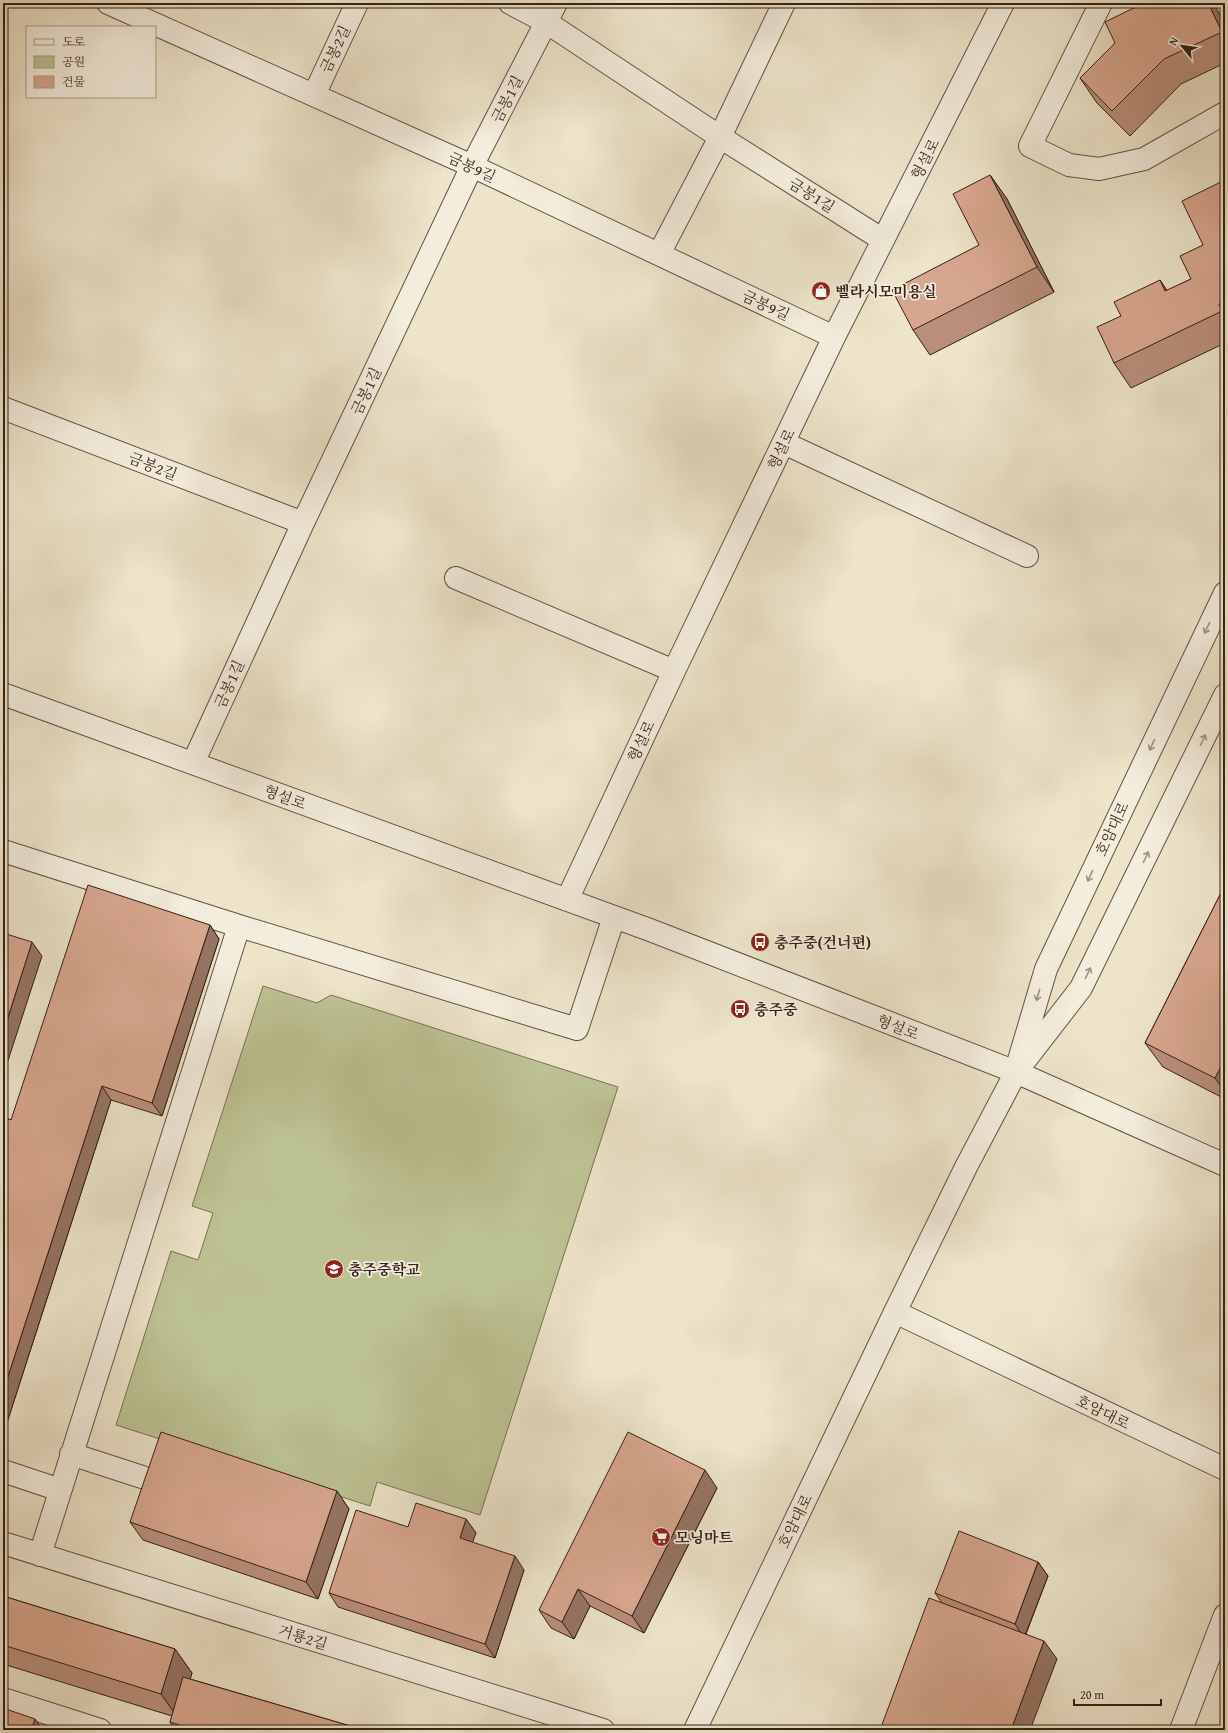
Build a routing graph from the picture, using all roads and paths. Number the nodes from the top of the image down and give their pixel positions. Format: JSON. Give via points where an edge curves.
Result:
{"nodes":[{"id":1,"x":108,"y":3,"type":"edge"},
{"id":2,"x":357,"y":3,"type":"edge"},
{"id":3,"x":510,"y":3,"type":"edge"},
{"id":4,"x":784,"y":3,"type":"edge"},
{"id":5,"x":1003,"y":3,"type":"edge"},
{"id":6,"x":1101,"y":3,"type":"edge"},
{"id":7,"x":142,"y":10,"type":"edge"},
{"id":8,"x":551,"y":12,"type":"edge"},
{"id":9,"x":314,"y":95,"type":"junction"},
{"id":10,"x":1225,"y":112,"type":"edge"},
{"id":11,"x":720,"y":138,"type":"junction"},
{"id":12,"x":472,"y":166,"type":"junction"},
{"id":13,"x":883,"y":240,"type":"junction"},
{"id":14,"x":659,"y":254,"type":"junction"},
{"id":15,"x":834,"y":337,"type":"junction"},
{"id":16,"x":3,"y":408,"type":"edge"},
{"id":17,"x":784,"y":443,"type":"junction"},
{"id":18,"x":303,"y":523,"type":"junction"},
{"id":19,"x":1027,"y":556,"type":"dead end"},
{"id":20,"x":456,"y":578,"type":"dead end"},
{"id":21,"x":1225,"y":593,"type":"edge"},
{"id":22,"x":674,"y":671,"type":"junction"},
{"id":23,"x":3,"y":694,"type":"edge"},
{"id":24,"x":1224,"y":699,"type":"edge"},
{"id":25,"x":193,"y":763,"type":"junction"},
{"id":26,"x":3,"y":851,"type":"edge"},
{"id":27,"x":567,"y":900,"type":"junction"},
{"id":28,"x":614,"y":917,"type":"junction"},
{"id":29,"x":239,"y":926,"type":"junction"},
{"id":30,"x":1016,"y":1072,"type":"junction"},
{"id":31,"x":1225,"y":1165,"type":"edge"},
{"id":32,"x":895,"y":1312,"type":"junction"},
{"id":33,"x":71,"y":1454,"type":"junction"},
{"id":34,"x":1225,"y":1469,"type":"edge"},
{"id":35,"x":3,"y":1471,"type":"edge"},
{"id":36,"x":142,"y":1477,"type":"dead end"},
{"id":37,"x":60,"y":1490,"type":"junction"},
{"id":38,"x":3,"y":1543,"type":"edge"},
{"id":39,"x":40,"y":1555,"type":"junction"},
{"id":40,"x":1225,"y":1615,"type":"edge"},
{"id":41,"x":3,"y":1699,"type":"edge"},
{"id":42,"x":100,"y":1730,"type":"edge"},
{"id":43,"x":603,"y":1730,"type":"edge"},
{"id":44,"x":695,"y":1730,"type":"edge"},
{"id":45,"x":1181,"y":1730,"type":"edge"}],
"edges":[{"from":1,"to":7,"type":"street","name":"금봉9길"},
{"from":2,"to":9,"type":"street","name":"금봉2길"},
{"from":3,"to":8,"type":"street","name":"금봉1길"},
{"from":4,"to":11,"type":"street"},
{"from":5,"to":13,"type":"street","name":"형설로"},
{"from":6,"to":10,"type":"street","via":[[1030,146],[1069,165],[1100,169],[1144,159]]},
{"from":7,"to":9,"type":"street","name":"금봉9길"},
{"from":8,"to":11,"type":"street","name":"금봉1길"},
{"from":8,"to":12,"type":"street","name":"금봉1길"},
{"from":9,"to":12,"type":"street","name":"금봉9길"},
{"from":11,"to":13,"type":"street","name":"금봉1길"},
{"from":11,"to":14,"type":"street"},
{"from":12,"to":14,"type":"street","name":"금봉9길"},
{"from":12,"to":18,"type":"street","name":"금봉1길"},
{"from":13,"to":15,"type":"street","name":"형설로"},
{"from":14,"to":15,"type":"street","name":"금봉9길"},
{"from":15,"to":17,"type":"street","name":"형설로"},
{"from":16,"to":18,"type":"street","name":"금봉2길"},
{"from":17,"to":19,"type":"street"},
{"from":17,"to":22,"type":"street","name":"형설로"},
{"from":18,"to":25,"type":"street","name":"금봉1길"},
{"from":20,"to":22,"type":"street"},
{"from":21,"to":30,"type":"street","name":"호암대로","one_way":true,"via":[[1046,969]]},
{"from":22,"to":27,"type":"street","name":"형설로"},
{"from":23,"to":25,"type":"street","name":"형설로"},
{"from":30,"to":24,"type":"street","name":"호암대로","one_way":true,"via":[[1081,988]]},
{"from":25,"to":27,"type":"street","name":"형설로"},
{"from":26,"to":29,"type":"street"},
{"from":27,"to":28,"type":"street","name":"형설로"},
{"from":28,"to":29,"type":"street","via":[[577,1029]]},
{"from":28,"to":30,"type":"street","name":"형설로"},
{"from":29,"to":33,"type":"street"},
{"from":30,"to":31,"type":"street","name":"형설로"},
{"from":30,"to":32,"type":"street","name":"호암대로"},
{"from":32,"to":34,"type":"street","name":"호암대로"},
{"from":32,"to":44,"type":"street","name":"호암대로"},
{"from":33,"to":36,"type":"street"},
{"from":33,"to":37,"type":"street"},
{"from":35,"to":37,"type":"street"},
{"from":37,"to":39,"type":"street"},
{"from":38,"to":39,"type":"street","name":"거룡2길"},
{"from":39,"to":43,"type":"street","name":"거룡2길"},
{"from":40,"to":45,"type":"street"},
{"from":41,"to":42,"type":"street"}]}
